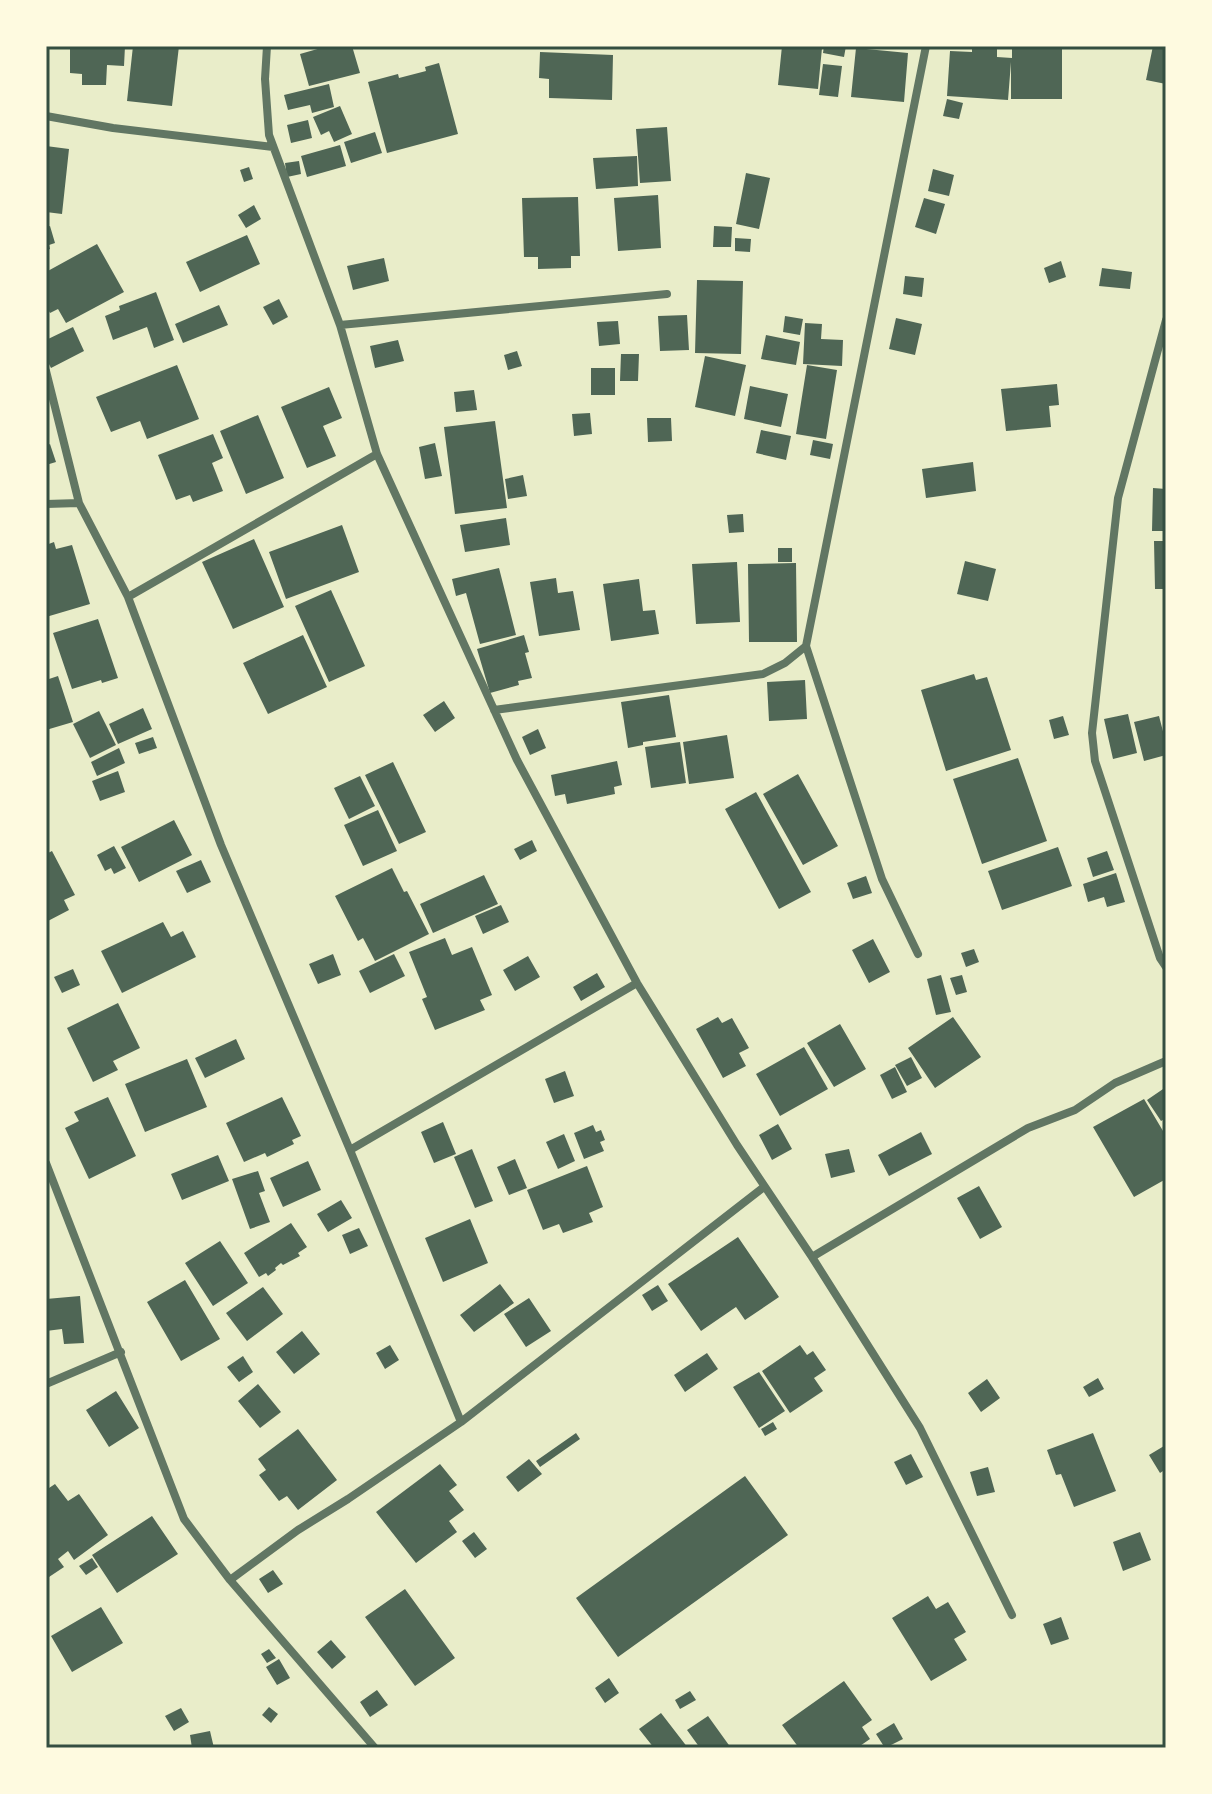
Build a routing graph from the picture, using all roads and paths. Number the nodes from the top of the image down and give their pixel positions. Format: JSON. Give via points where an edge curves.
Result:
{"nodes":[{"id":1,"x":267,"y":46,"type":"edge"},
{"id":2,"x":926,"y":46,"type":"edge"},
{"id":3,"x":46,"y":116,"type":"edge"},
{"id":4,"x":273,"y":147,"type":"junction"},
{"id":5,"x":667,"y":294,"type":"dead end"},
{"id":6,"x":1166,"y":320,"type":"edge"},
{"id":7,"x":340,"y":325,"type":"junction"},
{"id":8,"x":46,"y":371,"type":"edge"},
{"id":9,"x":377,"y":454,"type":"junction"},
{"id":10,"x":79,"y":503,"type":"junction"},
{"id":11,"x":46,"y":504,"type":"edge"},
{"id":12,"x":128,"y":597,"type":"junction"},
{"id":13,"x":806,"y":646,"type":"junction"},
{"id":14,"x":494,"y":710,"type":"junction"},
{"id":15,"x":918,"y":954,"type":"dead end"},
{"id":16,"x":1163,"y":957,"type":"edge"},
{"id":17,"x":1166,"y":967,"type":"edge"},
{"id":18,"x":637,"y":983,"type":"junction"},
{"id":19,"x":1166,"y":1061,"type":"edge"},
{"id":20,"x":350,"y":1150,"type":"junction"},
{"id":21,"x":46,"y":1163,"type":"edge"},
{"id":22,"x":764,"y":1187,"type":"junction"},
{"id":23,"x":812,"y":1257,"type":"junction"},
{"id":24,"x":121,"y":1352,"type":"junction"},
{"id":25,"x":46,"y":1384,"type":"edge"},
{"id":26,"x":461,"y":1422,"type":"junction"},
{"id":27,"x":230,"y":1580,"type":"junction"},
{"id":28,"x":1012,"y":1615,"type":"dead end"},
{"id":29,"x":375,"y":1748,"type":"edge"}],
"edges":[{"from":1,"to":4,"type":"street","via":[[265,108]]},
{"from":2,"to":13,"type":"street"},
{"from":3,"to":4,"type":"street"},
{"from":4,"to":7,"type":"street"},
{"from":5,"to":7,"type":"street"},
{"from":6,"to":16,"type":"street","via":[[1118,498],[1092,733],[1095,761]]},
{"from":7,"to":9,"type":"street"},
{"from":8,"to":10,"type":"street"},
{"from":9,"to":12,"type":"street"},
{"from":9,"to":14,"type":"street"},
{"from":10,"to":11,"type":"street"},
{"from":10,"to":12,"type":"street"},
{"from":12,"to":20,"type":"street","via":[[221,845]]},
{"from":13,"to":14,"type":"street","via":[[763,674]]},
{"from":13,"to":15,"type":"street","via":[[882,879]]},
{"from":14,"to":18,"type":"street"},
{"from":16,"to":17,"type":"street"},
{"from":18,"to":20,"type":"street"},
{"from":18,"to":22,"type":"street"},
{"from":19,"to":23,"type":"street","via":[[1115,1083],[1075,1110],[1028,1128]]},
{"from":20,"to":26,"type":"street"},
{"from":21,"to":24,"type":"street"},
{"from":22,"to":23,"type":"street"},
{"from":22,"to":26,"type":"street"},
{"from":23,"to":28,"type":"street","via":[[920,1428]]},
{"from":24,"to":25,"type":"street"},
{"from":24,"to":27,"type":"street","via":[[184,1519]]},
{"from":26,"to":27,"type":"street"},
{"from":27,"to":29,"type":"street"}]}
